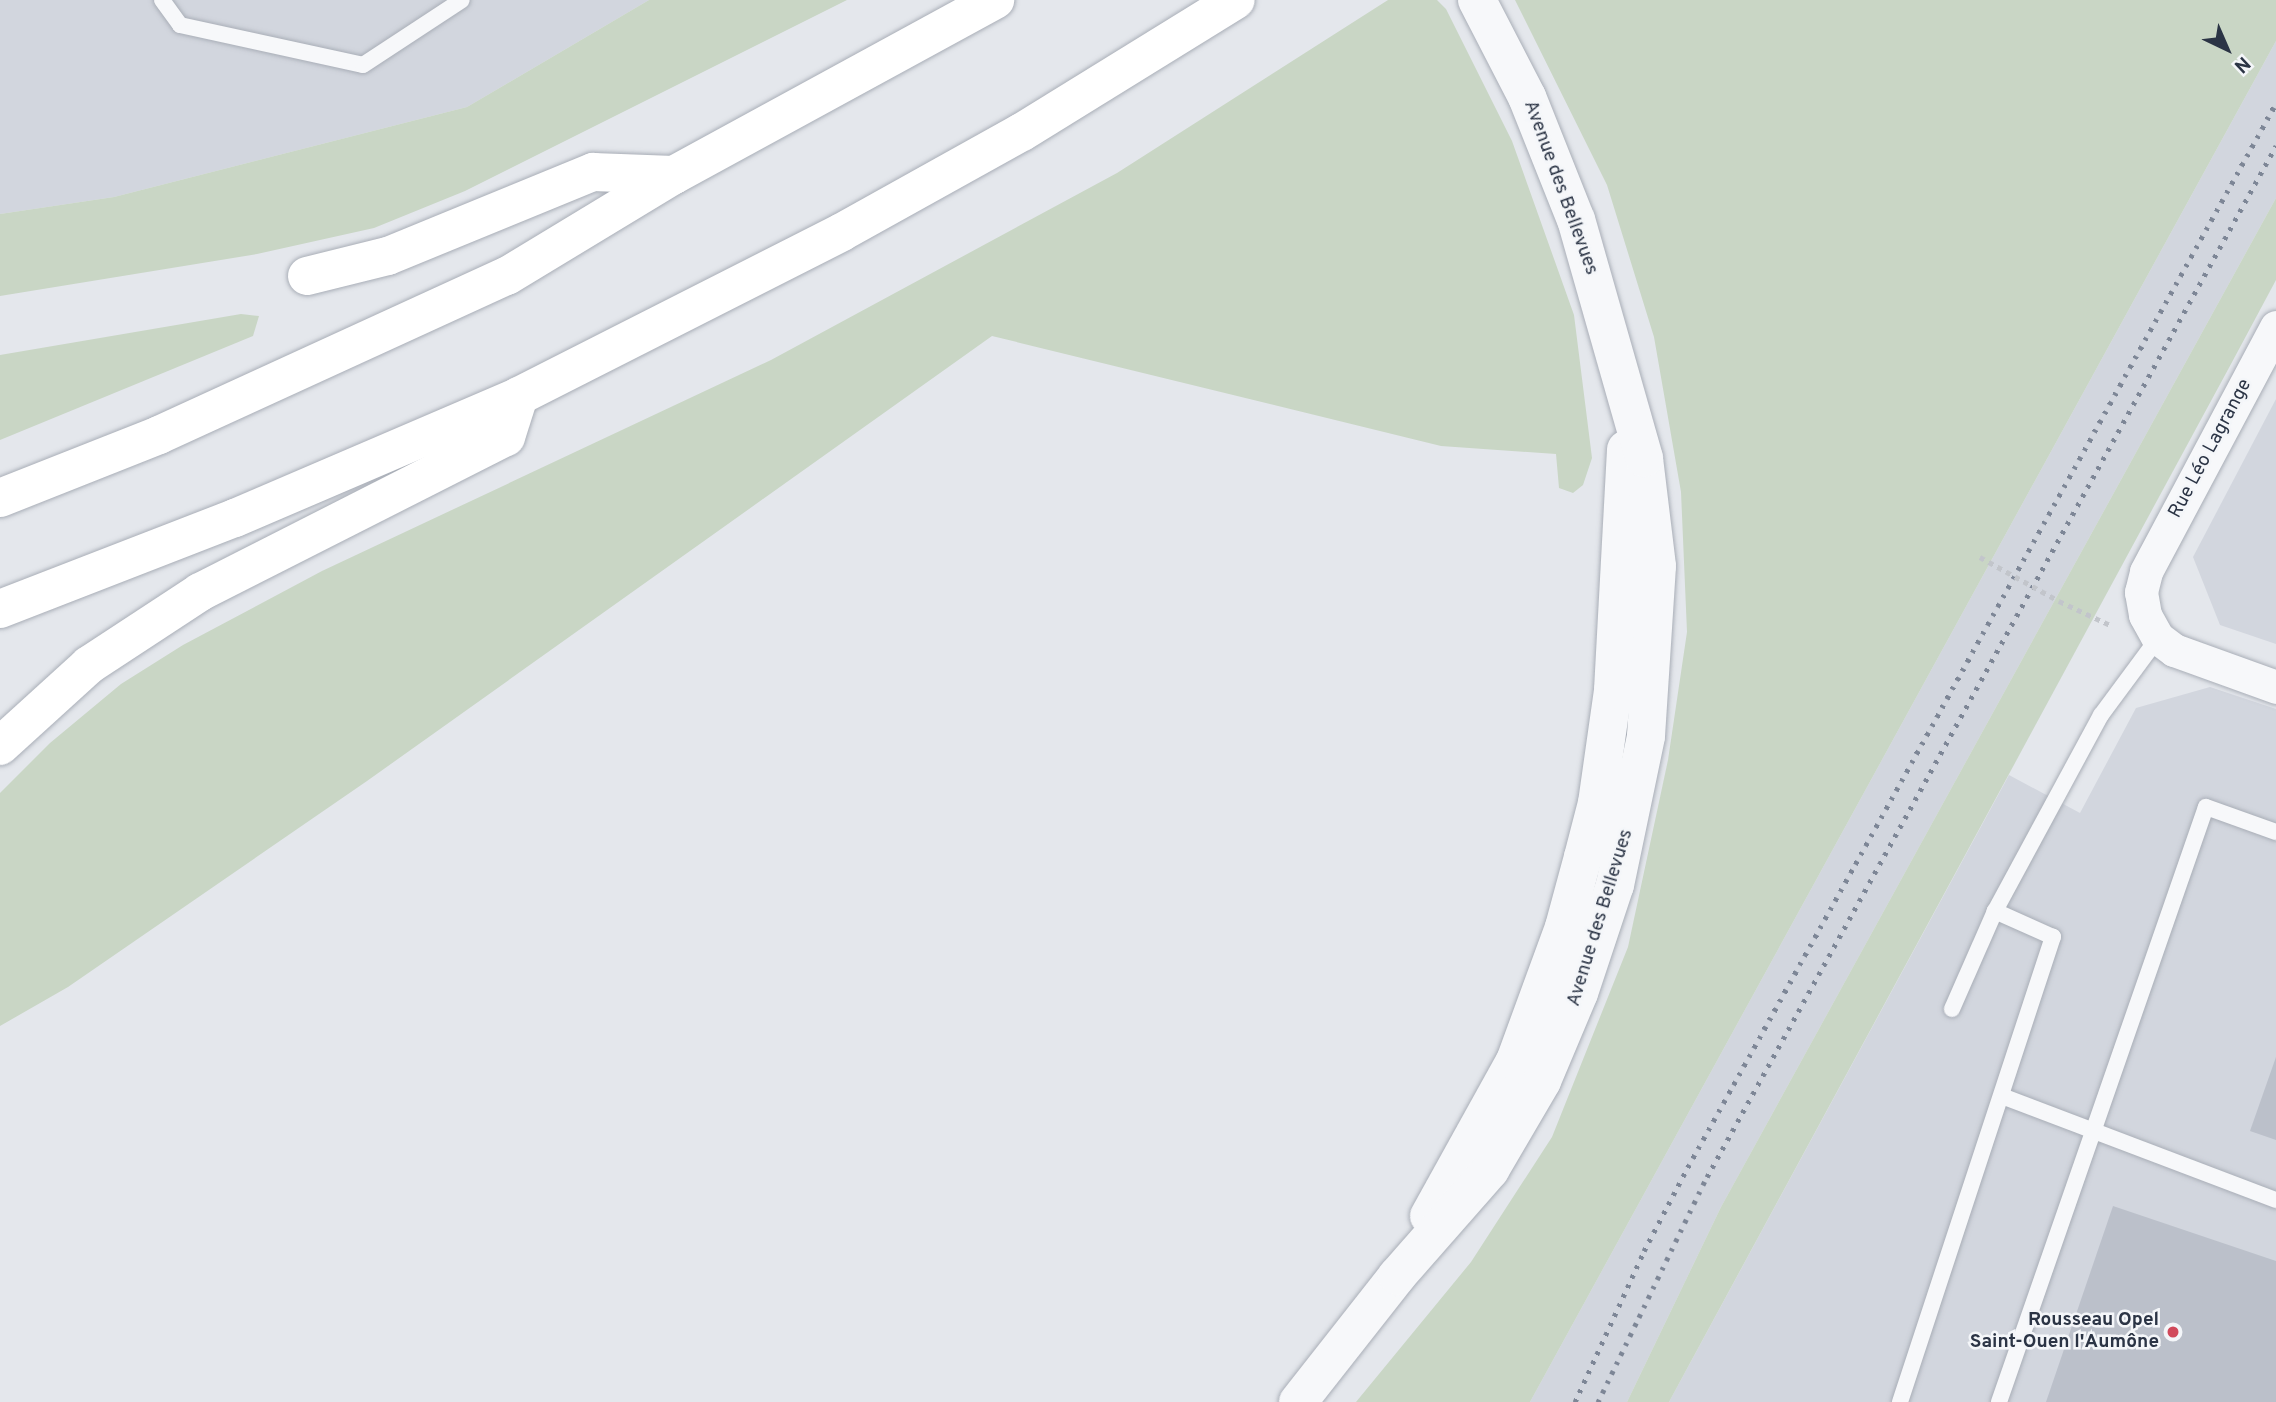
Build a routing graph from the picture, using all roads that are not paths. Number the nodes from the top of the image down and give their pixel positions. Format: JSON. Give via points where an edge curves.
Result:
{"nodes":[{"id":1,"x":162,"y":0,"type":"edge"},
{"id":2,"x":462,"y":0,"type":"edge"},
{"id":3,"x":995,"y":0,"type":"edge"},
{"id":4,"x":1236,"y":0,"type":"edge"},
{"id":5,"x":1477,"y":0,"type":"edge"},
{"id":6,"x":674,"y":175,"type":"junction"},
{"id":7,"x":307,"y":276,"type":"dead end"},
{"id":8,"x":2276,"y":327,"type":"edge"},
{"id":9,"x":519,"y":396,"type":"junction"},
{"id":10,"x":0,"y":498,"type":"edge"},
{"id":11,"x":0,"y":609,"type":"edge"},
{"id":12,"x":2158,"y":638,"type":"junction"},
{"id":13,"x":2276,"y":687,"type":"edge"},
{"id":14,"x":0,"y":746,"type":"edge"},
{"id":15,"x":2276,"y":832,"type":"edge"},
{"id":16,"x":1995,"y":911,"type":"junction"},
{"id":17,"x":1952,"y":1009,"type":"dead end"},
{"id":18,"x":2001,"y":1096,"type":"junction"},
{"id":19,"x":2094,"y":1134,"type":"junction"},
{"id":20,"x":2276,"y":1200,"type":"edge"},
{"id":21,"x":1298,"y":1402,"type":"edge"},
{"id":22,"x":1900,"y":1402,"type":"edge"},
{"id":23,"x":1999,"y":1402,"type":"edge"}],
"edges":[{"from":1,"to":2,"type":"lane","via":[[180,25],[363,65]]},
{"from":3,"to":6,"type":"highway"},
{"from":4,"to":9,"type":"highway","via":[[1022,132],[742,285]]},
{"from":5,"to":21,"type":"street","name":"Avenue des Bellevues","via":[[1554,160],[1607,318],[1623,384],[1626,466],[1613,690],[1587,843],[1564,927],[1515,1060],[1397,1276]]},
{"from":6,"to":7,"type":"highway","via":[[593,172],[388,256]]},
{"from":6,"to":10,"type":"highway","via":[[495,282],[183,425]]},
{"from":8,"to":12,"type":"street","name":"Rue Léo Lagrange","via":[[2146,572],[2141,592],[2144,615]]},
{"from":9,"to":11,"type":"highway","via":[[235,518]]},
{"from":9,"to":14,"type":"highway","via":[[506,436],[200,592],[89,665]]},
{"from":12,"to":13,"type":"street","via":[[2194,659]]},
{"from":12,"to":16,"type":"lane","via":[[2101,715]]},
{"from":15,"to":19,"type":"lane","via":[[2206,807]]},
{"from":16,"to":17,"type":"lane"},
{"from":16,"to":18,"type":"lane","via":[[2053,937]]},
{"from":18,"to":19,"type":"lane"},
{"from":18,"to":22,"type":"lane"},
{"from":19,"to":20,"type":"lane"},
{"from":19,"to":23,"type":"lane"}]}
